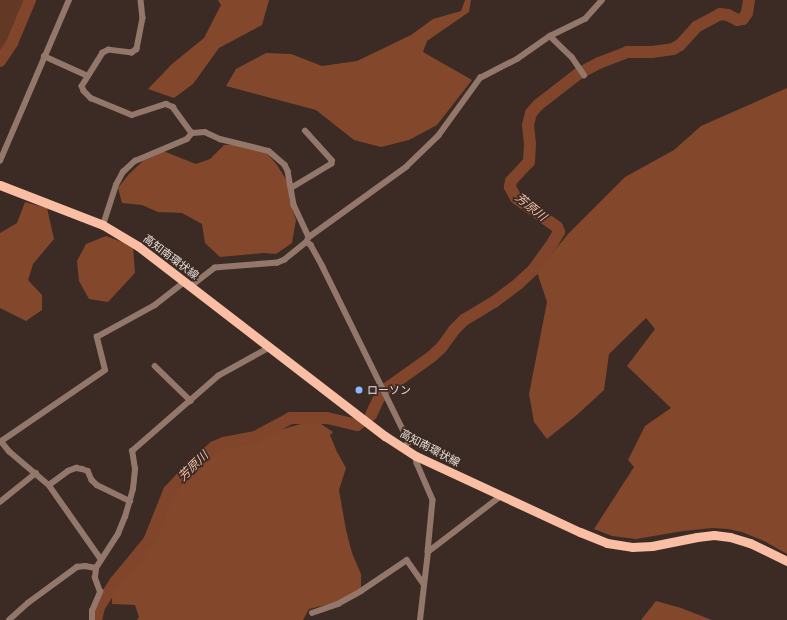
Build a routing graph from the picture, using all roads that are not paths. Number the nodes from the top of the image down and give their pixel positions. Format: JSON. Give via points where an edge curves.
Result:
{"nodes":[{"id":1,"x":69,"y":0,"type":"edge"},
{"id":2,"x":141,"y":0,"type":"edge"},
{"id":3,"x":602,"y":0,"type":"edge"},
{"id":4,"x":550,"y":36,"type":"junction"},
{"id":5,"x":44,"y":56,"type":"junction"},
{"id":6,"x":583,"y":73,"type":"dead end"},
{"id":7,"x":88,"y":76,"type":"junction"},
{"id":8,"x":305,"y":132,"type":"dead end"},
{"id":9,"x":192,"y":133,"type":"junction"},
{"id":10,"x":0,"y":161,"type":"edge"},
{"id":11,"x":0,"y":185,"type":"edge"},
{"id":12,"x":291,"y":188,"type":"junction"},
{"id":13,"x":103,"y":225,"type":"junction"},
{"id":14,"x":308,"y":239,"type":"junction"},
{"id":15,"x":188,"y":284,"type":"junction"},
{"id":16,"x":270,"y":347,"type":"junction"},
{"id":17,"x":155,"y":366,"type":"dead end"},
{"id":18,"x":191,"y":401,"type":"junction"},
{"id":19,"x":0,"y":441,"type":"edge"},
{"id":20,"x":404,"y":449,"type":"junction"},
{"id":21,"x":416,"y":456,"type":"junction"},
{"id":22,"x":36,"y":473,"type":"junction"},
{"id":23,"x":49,"y":485,"type":"junction"},
{"id":24,"x":501,"y":496,"type":"junction"},
{"id":25,"x":130,"y":501,"type":"junction"},
{"id":26,"x":0,"y":502,"type":"edge"},
{"id":27,"x":428,"y":552,"type":"junction"},
{"id":28,"x":101,"y":559,"type":"junction"},
{"id":29,"x":787,"y":561,"type":"edge"},
{"id":30,"x":96,"y":568,"type":"junction"},
{"id":31,"x":424,"y":584,"type":"junction"},
{"id":32,"x":312,"y":613,"type":"dead end"},
{"id":33,"x":9,"y":620,"type":"edge"},
{"id":34,"x":92,"y":620,"type":"edge"},
{"id":35,"x":420,"y":620,"type":"edge"}],
"edges":[{"from":1,"to":5,"type":"street"},
{"from":2,"to":7,"type":"street","via":[[143,18],[137,49],[132,53],[109,50],[103,53]]},
{"from":3,"to":4,"type":"street","via":[[585,19]]},
{"from":4,"to":6,"type":"street","via":[[572,57]]},
{"from":4,"to":14,"type":"street","via":[[517,59],[480,78],[438,136],[406,167]]},
{"from":5,"to":7,"type":"street"},
{"from":5,"to":10,"type":"street"},
{"from":7,"to":9,"type":"street","via":[[82,86],[91,98],[132,115],[166,104],[173,107]]},
{"from":8,"to":12,"type":"street","via":[[332,161]]},
{"from":9,"to":12,"type":"street","via":[[204,132],[269,151],[285,165]]},
{"from":9,"to":13,"type":"street","via":[[187,139],[135,161],[124,172],[116,185]]},
{"from":11,"to":13,"type":"main road","name":"高知南環状線"},
{"from":12,"to":14,"type":"street","via":[[294,205]]},
{"from":13,"to":15,"type":"main road","name":"高知南環状線","via":[[138,246]]},
{"from":14,"to":15,"type":"street","via":[[285,260],[278,263],[215,268]]},
{"from":14,"to":20,"type":"street","via":[[409,442]]},
{"from":15,"to":16,"type":"main road","name":"高知南環状線"},
{"from":15,"to":19,"type":"street","via":[[97,337],[105,370]]},
{"from":16,"to":18,"type":"street","via":[[218,376]]},
{"from":16,"to":20,"type":"main road","name":"高知南環状線"},
{"from":17,"to":18,"type":"street"},
{"from":18,"to":25,"type":"street","via":[[132,451],[135,469]]},
{"from":19,"to":22,"type":"street"},
{"from":20,"to":21,"type":"main road","name":"高知南環状線"},
{"from":21,"to":24,"type":"main road","name":"高知南環状線"},
{"from":21,"to":27,"type":"street","via":[[433,500]]},
{"from":22,"to":23,"type":"street"},
{"from":22,"to":26,"type":"street"},
{"from":23,"to":25,"type":"street","via":[[68,471],[82,469],[88,471],[97,485]]},
{"from":23,"to":28,"type":"street"},
{"from":24,"to":27,"type":"street"},
{"from":24,"to":29,"type":"main road","name":"高知南環状線","via":[[607,543],[632,547],[652,546],[697,537],[730,537],[750,543]]},
{"from":25,"to":28,"type":"street","via":[[118,534]]},
{"from":27,"to":31,"type":"street"},
{"from":28,"to":30,"type":"street"},
{"from":30,"to":33,"type":"street","via":[[77,567]]},
{"from":30,"to":34,"type":"street","via":[[95,578],[100,592],[92,611]]},
{"from":31,"to":32,"type":"street","via":[[407,560],[338,604]]},
{"from":31,"to":35,"type":"street"}]}
